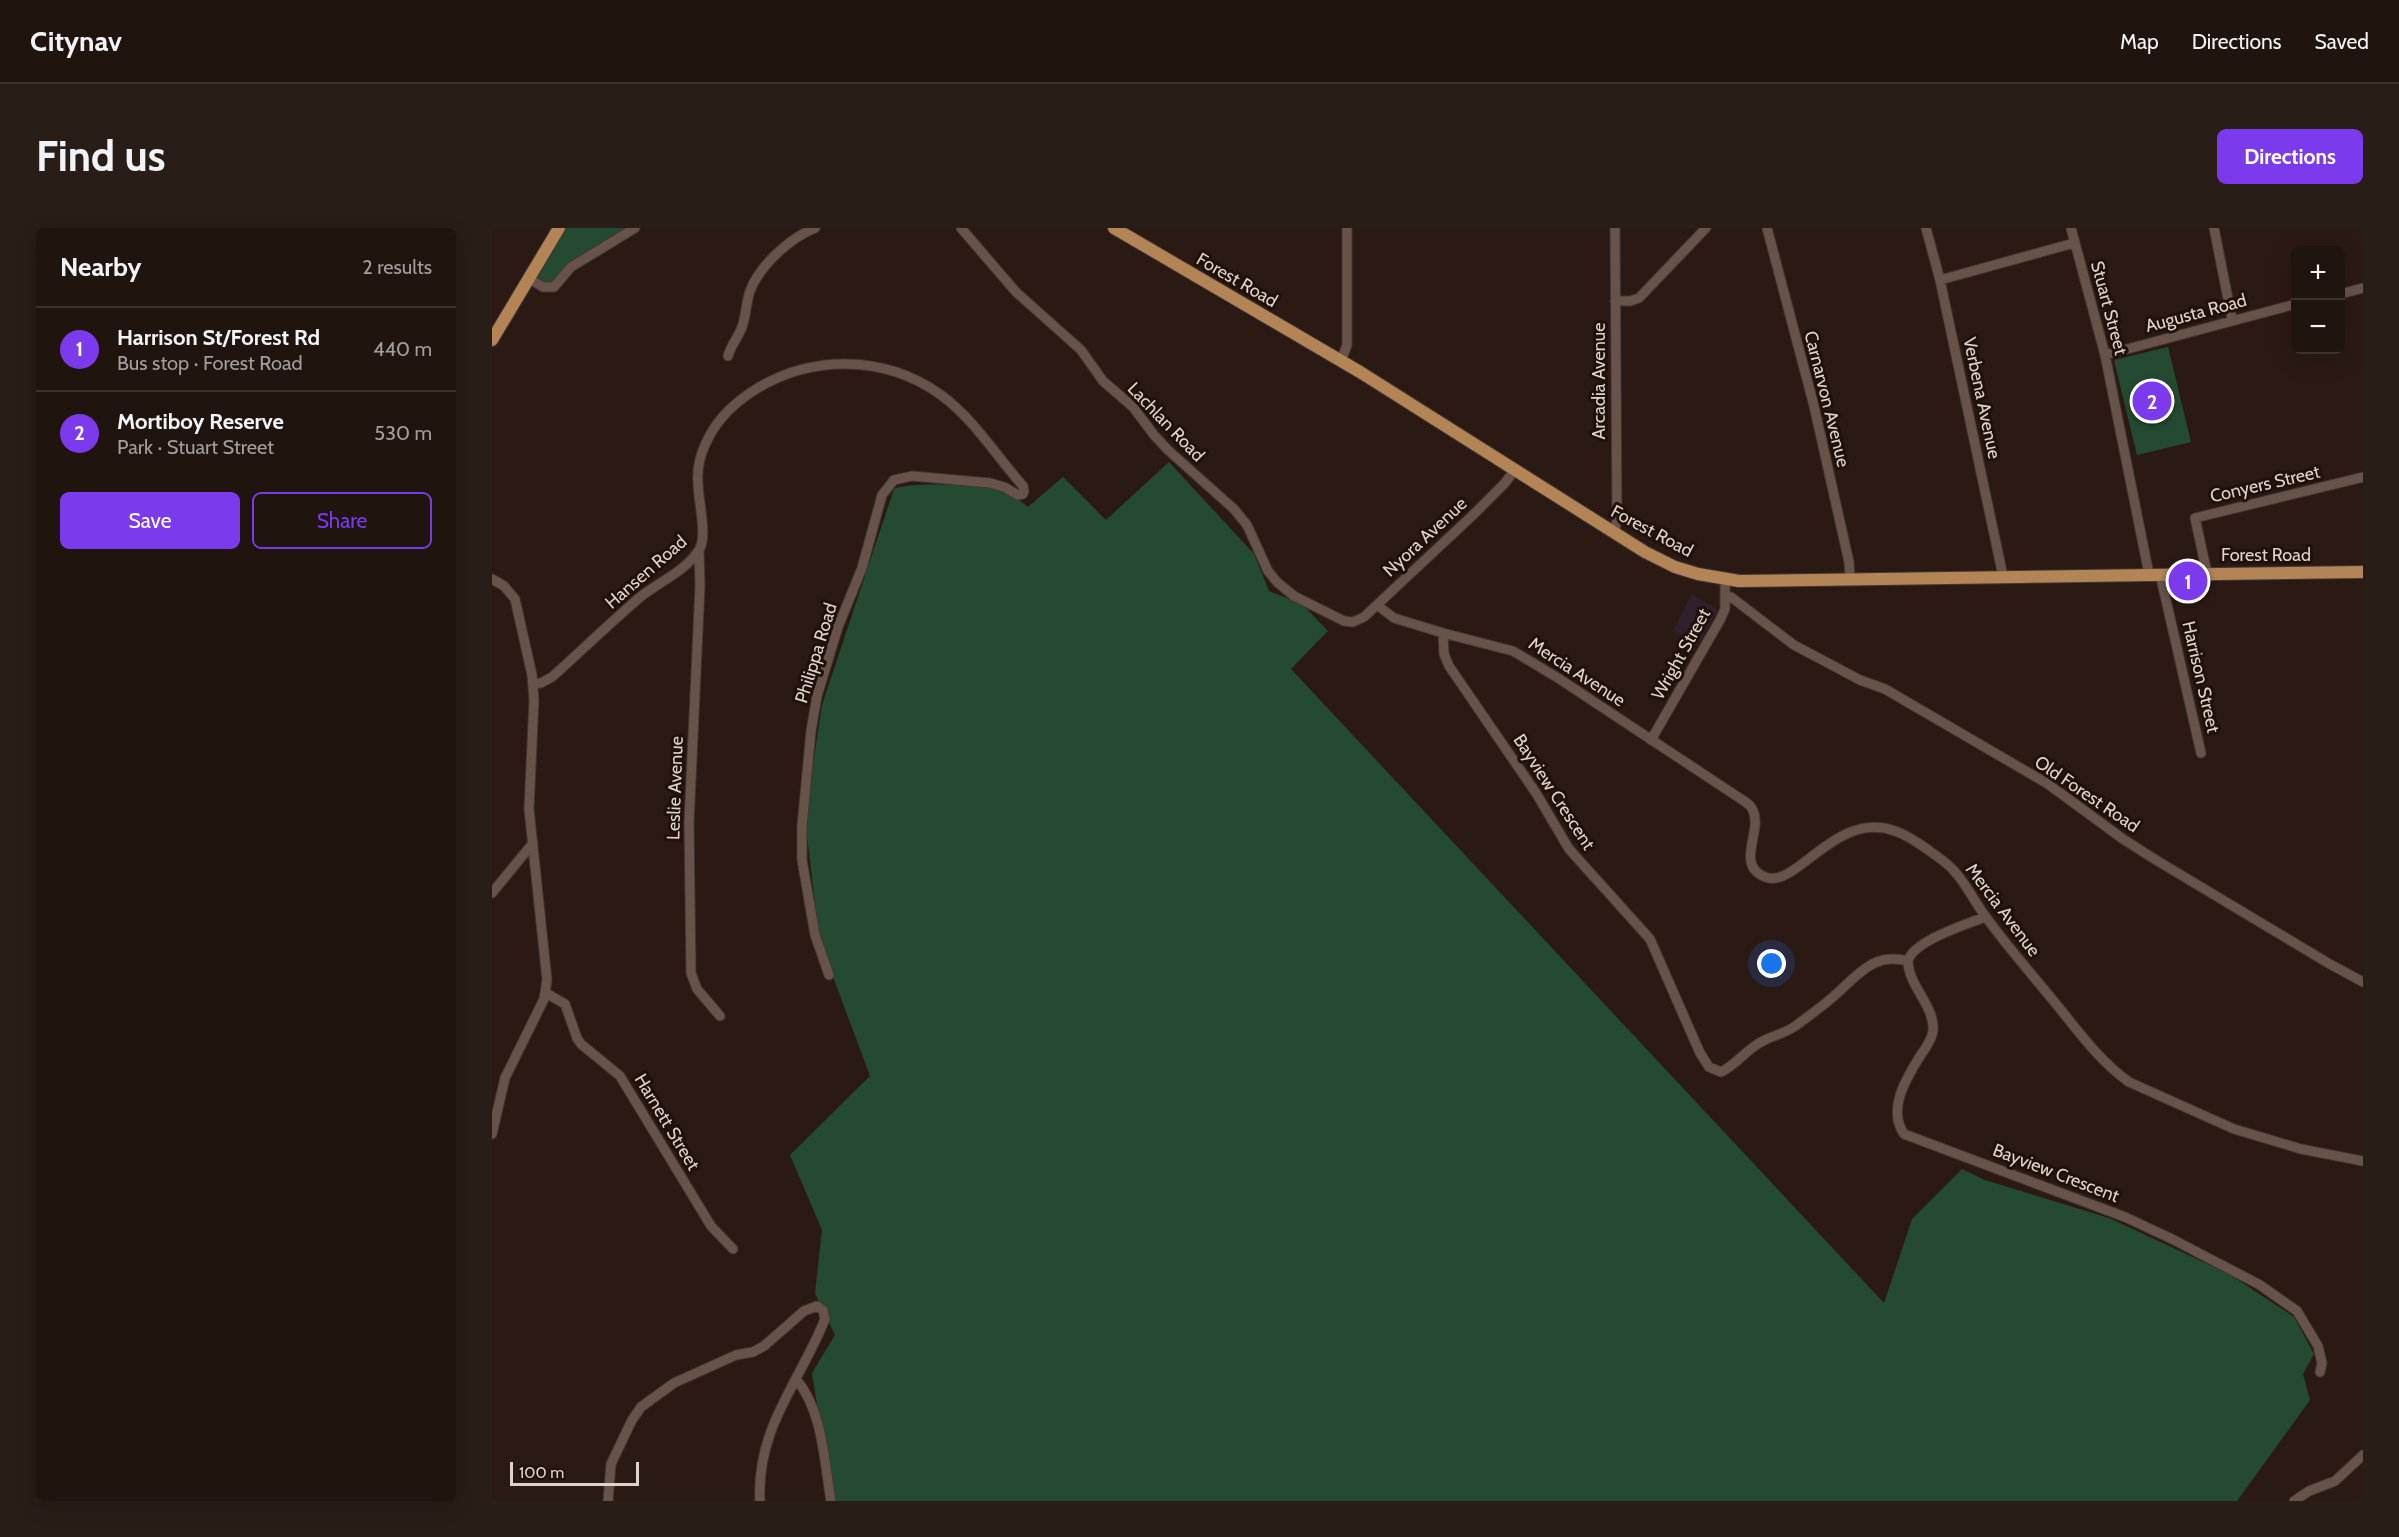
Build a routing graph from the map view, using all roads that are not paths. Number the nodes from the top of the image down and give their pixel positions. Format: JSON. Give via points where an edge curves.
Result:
{"nodes":[{"id":1,"x":559,"y":228,"type":"edge"},
{"id":2,"x":635,"y":228,"type":"edge"},
{"id":3,"x":815,"y":228,"type":"edge"},
{"id":4,"x":961,"y":228,"type":"edge"},
{"id":5,"x":1114,"y":228,"type":"edge"},
{"id":6,"x":1347,"y":228,"type":"edge"},
{"id":7,"x":1615,"y":228,"type":"edge"},
{"id":8,"x":1706,"y":228,"type":"edge"},
{"id":9,"x":1767,"y":228,"type":"edge"},
{"id":10,"x":1926,"y":228,"type":"edge"},
{"id":11,"x":2071,"y":228,"type":"edge"},
{"id":12,"x":2214,"y":228,"type":"edge"},
{"id":13,"x":2074,"y":243,"type":"junction"},
{"id":14,"x":528,"y":278,"type":"junction"},
{"id":15,"x":1940,"y":280,"type":"junction"},
{"id":16,"x":2363,"y":288,"type":"edge"},
{"id":17,"x":2345,"y":293,"type":"edge"},
{"id":18,"x":1615,"y":301,"type":"junction"},
{"id":19,"x":2291,"y":305,"type":"edge"},
{"id":20,"x":2232,"y":319,"type":"junction"},
{"id":21,"x":492,"y":340,"type":"edge"},
{"id":22,"x":2104,"y":355,"type":"junction"},
{"id":23,"x":728,"y":356,"type":"dead end"},
{"id":24,"x":1341,"y":361,"type":"junction"},
{"id":25,"x":1515,"y":470,"type":"junction"},
{"id":26,"x":2363,"y":477,"type":"edge"},
{"id":27,"x":1024,"y":493,"type":"joint"},
{"id":28,"x":1614,"y":533,"type":"junction"},
{"id":29,"x":699,"y":551,"type":"junction"},
{"id":30,"x":2363,"y":572,"type":"edge"},
{"id":31,"x":2206,"y":573,"type":"junction"},
{"id":32,"x":2154,"y":574,"type":"junction"},
{"id":33,"x":2003,"y":576,"type":"junction"},
{"id":34,"x":1850,"y":578,"type":"junction"},
{"id":35,"x":492,"y":579,"type":"edge"},
{"id":36,"x":1725,"y":579,"type":"junction"},
{"id":37,"x":1739,"y":581,"type":"junction"},
{"id":38,"x":1731,"y":597,"type":"junction"},
{"id":39,"x":1377,"y":605,"type":"junction"},
{"id":40,"x":1725,"y":609,"type":"junction"},
{"id":41,"x":1353,"y":622,"type":"joint"},
{"id":42,"x":1443,"y":633,"type":"junction"},
{"id":43,"x":533,"y":684,"type":"junction"},
{"id":44,"x":1651,"y":740,"type":"junction"},
{"id":45,"x":2201,"y":753,"type":"dead end"},
{"id":46,"x":533,"y":843,"type":"junction"},
{"id":47,"x":492,"y":893,"type":"edge"},
{"id":48,"x":1985,"y":917,"type":"junction"},
{"id":49,"x":1908,"y":961,"type":"junction"},
{"id":50,"x":829,"y":975,"type":"dead end"},
{"id":51,"x":2363,"y":982,"type":"edge"},
{"id":52,"x":546,"y":993,"type":"junction"},
{"id":53,"x":720,"y":1016,"type":"dead end"},
{"id":54,"x":492,"y":1134,"type":"edge"},
{"id":55,"x":2363,"y":1161,"type":"edge"},
{"id":56,"x":733,"y":1249,"type":"dead end"},
{"id":57,"x":2320,"y":1372,"type":"dead end"},
{"id":58,"x":795,"y":1379,"type":"junction"},
{"id":59,"x":2363,"y":1455,"type":"edge"},
{"id":60,"x":608,"y":1501,"type":"edge"},
{"id":61,"x":760,"y":1501,"type":"edge"},
{"id":62,"x":831,"y":1501,"type":"edge"},
{"id":63,"x":2294,"y":1501,"type":"edge"}],
"edges":[{"from":1,"to":14,"type":"main road"},
{"from":2,"to":14,"type":"street","via":[[571,267],[554,287],[543,287]]},
{"from":3,"to":23,"type":"street","via":[[785,245],[755,281]]},
{"from":4,"to":41,"type":"street","name":"Lachlan Road","via":[[1016,292],[1081,350],[1103,381],[1133,407],[1169,451],[1234,509],[1247,525],[1277,582],[1294,596]]},
{"from":5,"to":24,"type":"main road","name":"Forest Road"},
{"from":6,"to":24,"type":"street","via":[[1348,333]]},
{"from":7,"to":18,"type":"street","name":"Arcadia Avenue"},
{"from":8,"to":18,"type":"street","via":[[1639,298]]},
{"from":9,"to":34,"type":"street","name":"Carnarvon Avenue","via":[[1814,406]]},
{"from":10,"to":15,"type":"street","name":"Verbena Avenue"},
{"from":11,"to":13,"type":"street","name":"Stuart Street"},
{"from":12,"to":20,"type":"street"},
{"from":13,"to":15,"type":"street"},
{"from":13,"to":22,"type":"street","name":"Stuart Street"},
{"from":14,"to":21,"type":"main road"},
{"from":15,"to":33,"type":"street","name":"Verbena Avenue"},
{"from":16,"to":17,"type":"street"},
{"from":18,"to":28,"type":"street","name":"Arcadia Avenue"},
{"from":19,"to":20,"type":"street","name":"Augusta Road"},
{"from":20,"to":22,"type":"street","name":"Augusta Road"},
{"from":22,"to":32,"type":"street","name":"Stuart Street"},
{"from":24,"to":25,"type":"main road","name":"Forest Road"},
{"from":25,"to":28,"type":"main road","name":"Forest Road"},
{"from":25,"to":39,"type":"street","name":"Nyora Avenue"},
{"from":26,"to":31,"type":"street","name":"Conyers Street","via":[[2195,518]]},
{"from":27,"to":29,"type":"street","name":"Hansen Road","via":[[1023,486],[961,413],[927,386],[876,366],[811,366],[758,388],[716,425],[699,465],[698,495],[704,536]]},
{"from":27,"to":50,"type":"street","name":"Philippa Road","via":[[1018,495],[983,482],[912,476],[894,480],[882,495],[860,577],[830,654],[811,731],[802,860],[815,935]]},
{"from":28,"to":36,"type":"main road","name":"Forest Road","via":[[1675,567]]},
{"from":29,"to":43,"type":"street","name":"Hansen Road","via":[[552,677]]},
{"from":29,"to":53,"type":"street","name":"Leslie Avenue","via":[[689,853],[691,973],[697,989]]},
{"from":30,"to":31,"type":"main road","name":"Forest Road"},
{"from":31,"to":32,"type":"main road","name":"Forest Road"},
{"from":32,"to":33,"type":"main road","name":"Forest Road"},
{"from":32,"to":45,"type":"street","name":"Harrison Street"},
{"from":33,"to":34,"type":"main road","name":"Forest Road"},
{"from":34,"to":37,"type":"main road","name":"Forest Road"},
{"from":35,"to":43,"type":"street","via":[[515,599]]},
{"from":36,"to":37,"type":"main road","name":"Forest Road"},
{"from":36,"to":40,"type":"street","name":"Wright Street"},
{"from":37,"to":38,"type":"street"},
{"from":38,"to":40,"type":"street"},
{"from":38,"to":51,"type":"street","name":"Old Forest Road","via":[[1794,645],[1885,689],[2048,784],[2156,860]]},
{"from":39,"to":41,"type":"street","name":"Nyora Avenue"},
{"from":39,"to":42,"type":"street","name":"Mercia Avenue","via":[[1394,618]]},
{"from":40,"to":44,"type":"street","name":"Wright Street"},
{"from":42,"to":44,"type":"street","name":"Mercia Avenue","via":[[1513,651]]},
{"from":42,"to":49,"type":"street","name":"Bayview Crescent","via":[[1449,666],[1536,793],[1569,849],[1650,939],[1709,1067],[1721,1072],[1730,1068],[1760,1042],[1795,1027],[1853,976],[1875,963],[1890,958]]},
{"from":43,"to":46,"type":"street","via":[[529,801]]},
{"from":44,"to":48,"type":"street","name":"Mercia Avenue","via":[[1752,807],[1755,817],[1750,858],[1753,869],[1765,877],[1777,880],[1789,876],[1838,837],[1875,827],[1894,830],[1955,871]]},
{"from":46,"to":47,"type":"street"},
{"from":46,"to":52,"type":"street"},
{"from":48,"to":49,"type":"street","via":[[1917,948]]},
{"from":48,"to":55,"type":"street","name":"Mercia Avenue","via":[[2104,1062],[2129,1082],[2234,1129],[2301,1149]]},
{"from":49,"to":57,"type":"street","name":"Bayview Crescent","via":[[1933,1031],[1901,1094],[1896,1113],[1904,1134],[2125,1217],[2260,1285],[2297,1311],[2318,1346]]},
{"from":52,"to":54,"type":"street","via":[[505,1078]]},
{"from":52,"to":56,"type":"street","name":"Harnett Street","via":[[565,1004],[581,1044],[620,1076],[711,1226]]},
{"from":58,"to":60,"type":"street","via":[[825,1319],[823,1310],[817,1306],[804,1311],[765,1346],[674,1383],[642,1407],[611,1464]]},
{"from":58,"to":61,"type":"street","via":[[762,1460]]},
{"from":58,"to":62,"type":"street","via":[[811,1403]]},
{"from":59,"to":63,"type":"street","via":[[2335,1481]]}]}
